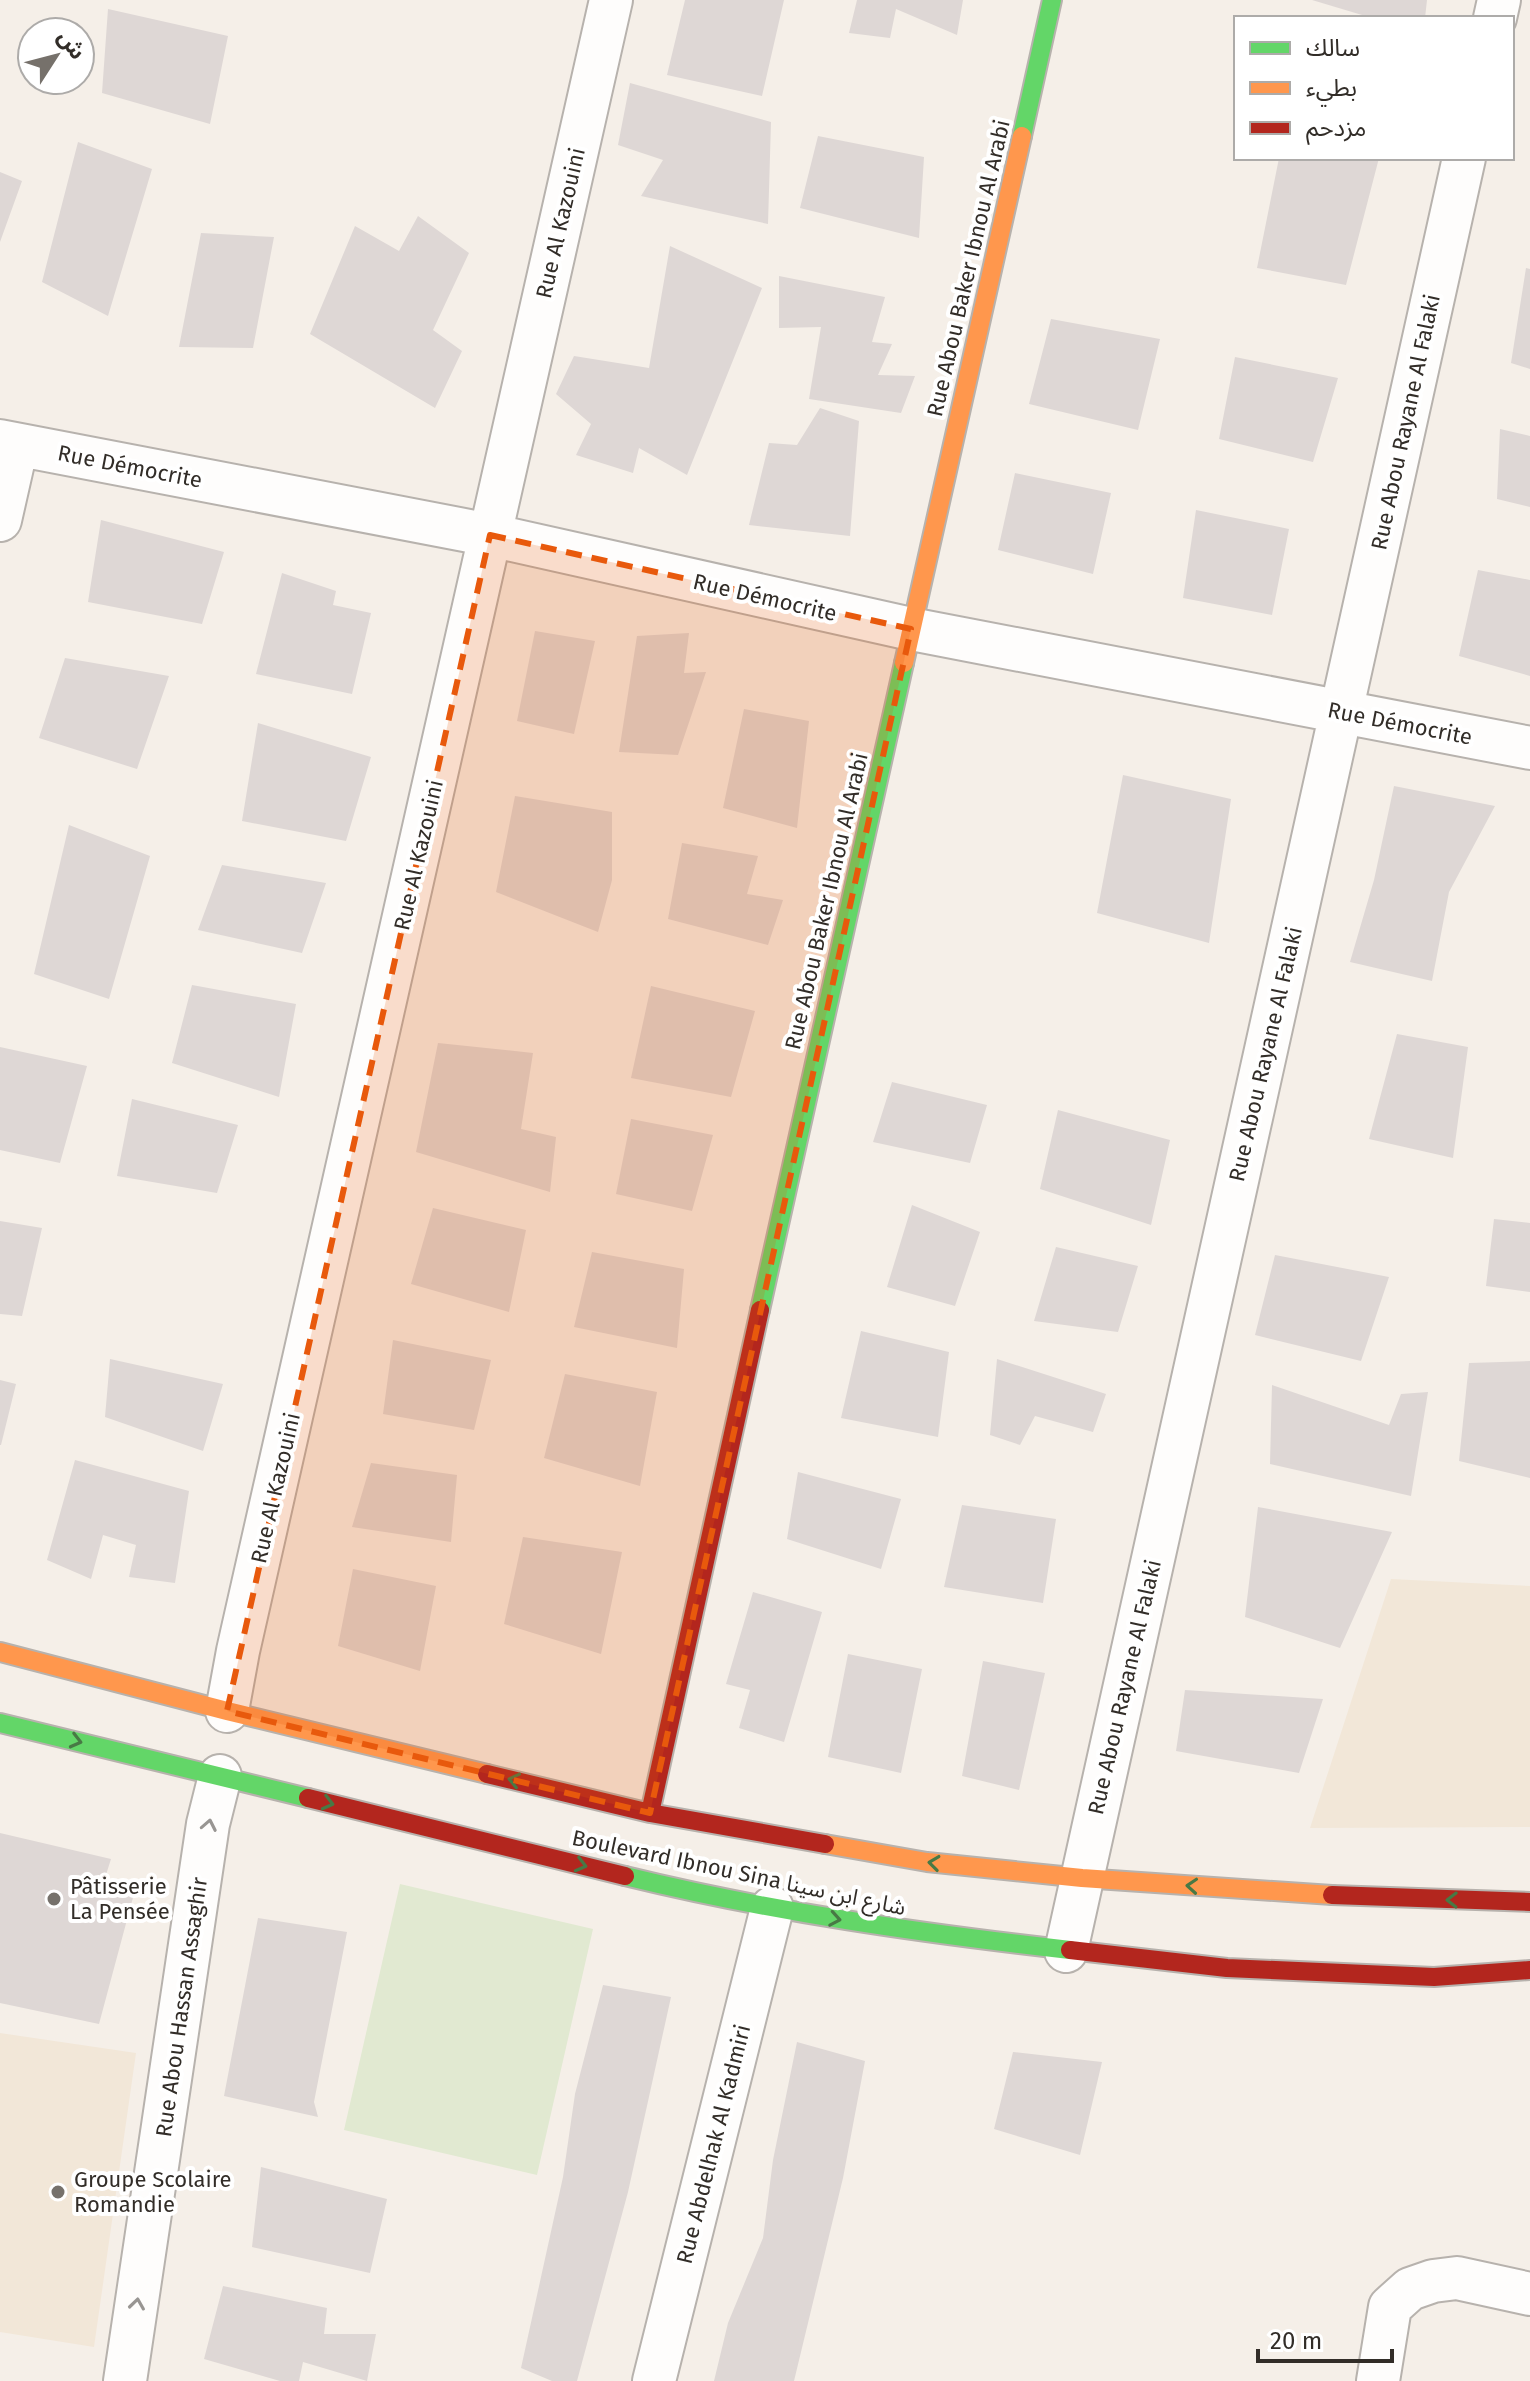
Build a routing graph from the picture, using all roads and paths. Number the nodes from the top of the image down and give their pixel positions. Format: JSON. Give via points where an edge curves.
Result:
{"nodes":[{"id":1,"x":611,"y":0,"type":"edge"},
{"id":2,"x":1052,"y":0,"type":"edge"},
{"id":3,"x":1464,"y":160,"type":"edge"},
{"id":4,"x":8,"y":443,"type":"edge"},
{"id":5,"x":0,"y":520,"type":"edge"},
{"id":6,"x":490,"y":535,"type":"junction"},
{"id":7,"x":911,"y":629,"type":"junction"},
{"id":8,"x":1341,"y":712,"type":"junction"},
{"id":9,"x":1530,"y":748,"type":"edge"},
{"id":10,"x":0,"y":1652,"type":"edge"},
{"id":11,"x":227,"y":1711,"type":"junction"},
{"id":12,"x":0,"y":1723,"type":"edge"},
{"id":13,"x":220,"y":1776,"type":"junction"},
{"id":14,"x":650,"y":1813,"type":"junction"},
{"id":15,"x":1082,"y":1878,"type":"junction"},
{"id":16,"x":1530,"y":1902,"type":"edge"},
{"id":17,"x":772,"y":1908,"type":"junction"},
{"id":18,"x":1066,"y":1951,"type":"junction"},
{"id":19,"x":1530,"y":1970,"type":"edge"},
{"id":20,"x":1530,"y":2294,"type":"edge"},
{"id":21,"x":125,"y":2381,"type":"edge"},
{"id":22,"x":654,"y":2381,"type":"edge"},
{"id":23,"x":1378,"y":2381,"type":"edge"}],
"edges":[{"from":1,"to":6,"type":"street","name":"Rue Al Kazouini"},
{"from":2,"to":7,"type":"main road","name":"Rue Abou Baker Ibnou Al Arabi"},
{"from":3,"to":8,"type":"street","name":"Rue Abou Rayane Al Falaki"},
{"from":4,"to":5,"type":"street"},
{"from":4,"to":6,"type":"street","name":"Rue Démocrite"},
{"from":6,"to":7,"type":"street","name":"Rue Démocrite"},
{"from":6,"to":11,"type":"street","name":"Rue Al Kazouini"},
{"from":7,"to":8,"type":"street","name":"Rue Démocrite"},
{"from":7,"to":14,"type":"main road","name":"Rue Abou Baker Ibnou Al Arabi"},
{"from":8,"to":9,"type":"street","name":"Rue Démocrite"},
{"from":8,"to":15,"type":"street","name":"Rue Abou Rayane Al Falaki"},
{"from":10,"to":11,"type":"main road","name":"Boulevard Ibnou Sina شارع ابن سينا"},
{"from":14,"to":11,"type":"main road","name":"Boulevard Ibnou Sina شارع ابن سينا","one_way":true},
{"from":12,"to":13,"type":"main road","name":"Boulevard Ibnou Sina شارع ابن سينا","one_way":true},
{"from":13,"to":17,"type":"main road","name":"Boulevard Ibnou Sina شارع ابن سينا","one_way":true},
{"from":21,"to":13,"type":"street","name":"Rue Abou Hassan Assaghir","one_way":true,"via":[[208,1824]]},
{"from":15,"to":14,"type":"main road","name":"Boulevard Ibnou Sina شارع ابن سينا","one_way":true,"via":[[927,1862]]},
{"from":16,"to":15,"type":"main road","name":"Boulevard Ibnou Sina شارع ابن سينا","one_way":true,"via":[[1374,1898]]},
{"from":15,"to":18,"type":"street","name":"Rue Abou Rayane Al Falaki"},
{"from":17,"to":18,"type":"main road","name":"Boulevard Ibnou Sina شارع ابن سينا","one_way":true},
{"from":17,"to":22,"type":"street","name":"Rue Abdelhak Al Kadmiri"},
{"from":18,"to":19,"type":"main road","name":"Boulevard Ibnou Sina شارع ابن سينا","via":[[1227,1968],[1434,1977]]},
{"from":20,"to":23,"type":"street","via":[[1457,2278],[1410,2289],[1390,2307]]}]}
